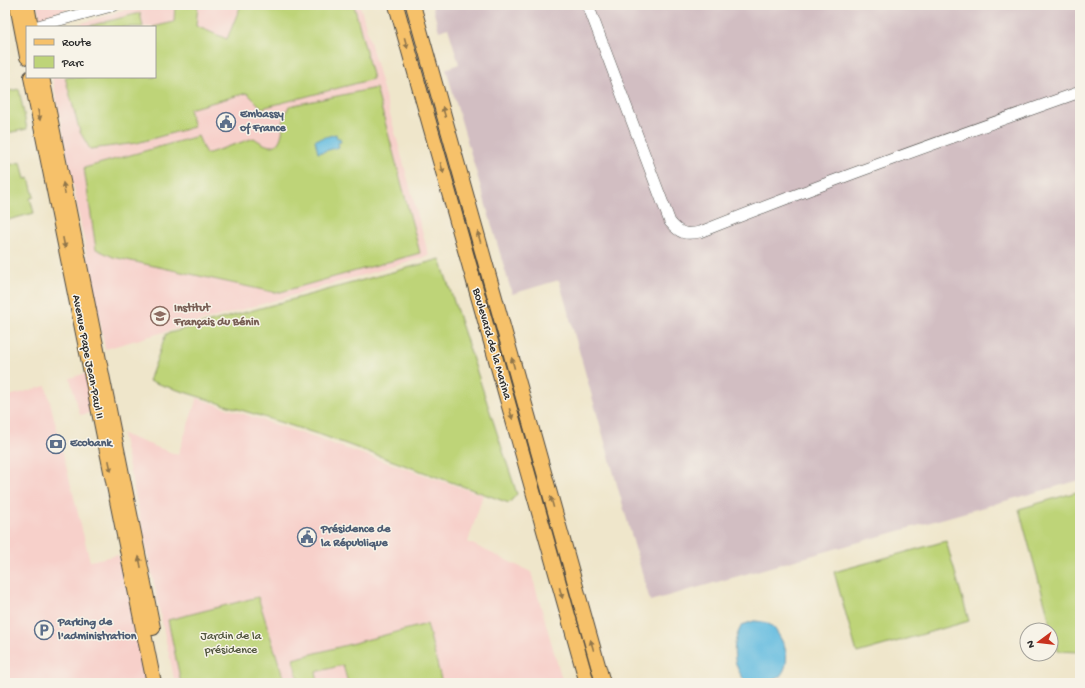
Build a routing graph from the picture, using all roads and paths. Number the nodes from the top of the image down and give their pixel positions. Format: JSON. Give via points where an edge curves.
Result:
{"nodes":[{"id":1,"x":16,"y":5,"type":"edge"},
{"id":2,"x":27,"y":5,"type":"edge"},
{"id":3,"x":114,"y":5,"type":"edge"},
{"id":4,"x":396,"y":5,"type":"edge"},
{"id":5,"x":413,"y":5,"type":"edge"},
{"id":6,"x":588,"y":5,"type":"edge"},
{"id":7,"x":32,"y":26,"type":"edge"},
{"id":8,"x":36,"y":26,"type":"edge"},
{"id":9,"x":26,"y":52,"type":"edge"},
{"id":10,"x":31,"y":78,"type":"edge"},
{"id":11,"x":42,"y":78,"type":"edge"},
{"id":12,"x":1080,"y":92,"type":"edge"},
{"id":13,"x":110,"y":443,"type":"junction"},
{"id":14,"x":558,"y":525,"type":"junction"},
{"id":15,"x":543,"y":526,"type":"junction"},
{"id":16,"x":553,"y":565,"type":"junction"},
{"id":17,"x":570,"y":566,"type":"junction"},
{"id":18,"x":154,"y":683,"type":"edge"},
{"id":19,"x":164,"y":683,"type":"edge"},
{"id":20,"x":587,"y":683,"type":"edge"},
{"id":21,"x":603,"y":683,"type":"edge"}],
"edges":[{"from":1,"to":9,"type":"main road"},
{"from":2,"to":7,"type":"main road"},
{"from":3,"to":8,"type":"street"},
{"from":4,"to":15,"type":"main road","name":"Boulevard de la Marina","one_way":true},
{"from":14,"to":5,"type":"main road","name":"Boulevard de la Marina","one_way":true},
{"from":6,"to":12,"type":"street","via":[[670,222],[682,233],[700,232]]},
{"from":10,"to":13,"type":"main road","name":"Avenue Pape Jean-Paul II","one_way":true},
{"from":13,"to":11,"type":"main road","name":"Avenue Pape Jean-Paul II","one_way":true},
{"from":13,"to":18,"type":"main road","name":"Avenue Pape Jean-Paul II","one_way":true},
{"from":19,"to":13,"type":"main road","name":"Avenue Pape Jean-Paul II","one_way":true},
{"from":14,"to":15,"type":"main road"},
{"from":14,"to":17,"type":"main road","name":"Boulevard de la Marina"},
{"from":15,"to":16,"type":"main road","name":"Boulevard de la Marina"},
{"from":16,"to":17,"type":"main road"},
{"from":16,"to":20,"type":"main road","name":"Boulevard de la Marina","one_way":true},
{"from":21,"to":17,"type":"main road","name":"Boulevard de la Marina","one_way":true}]}
